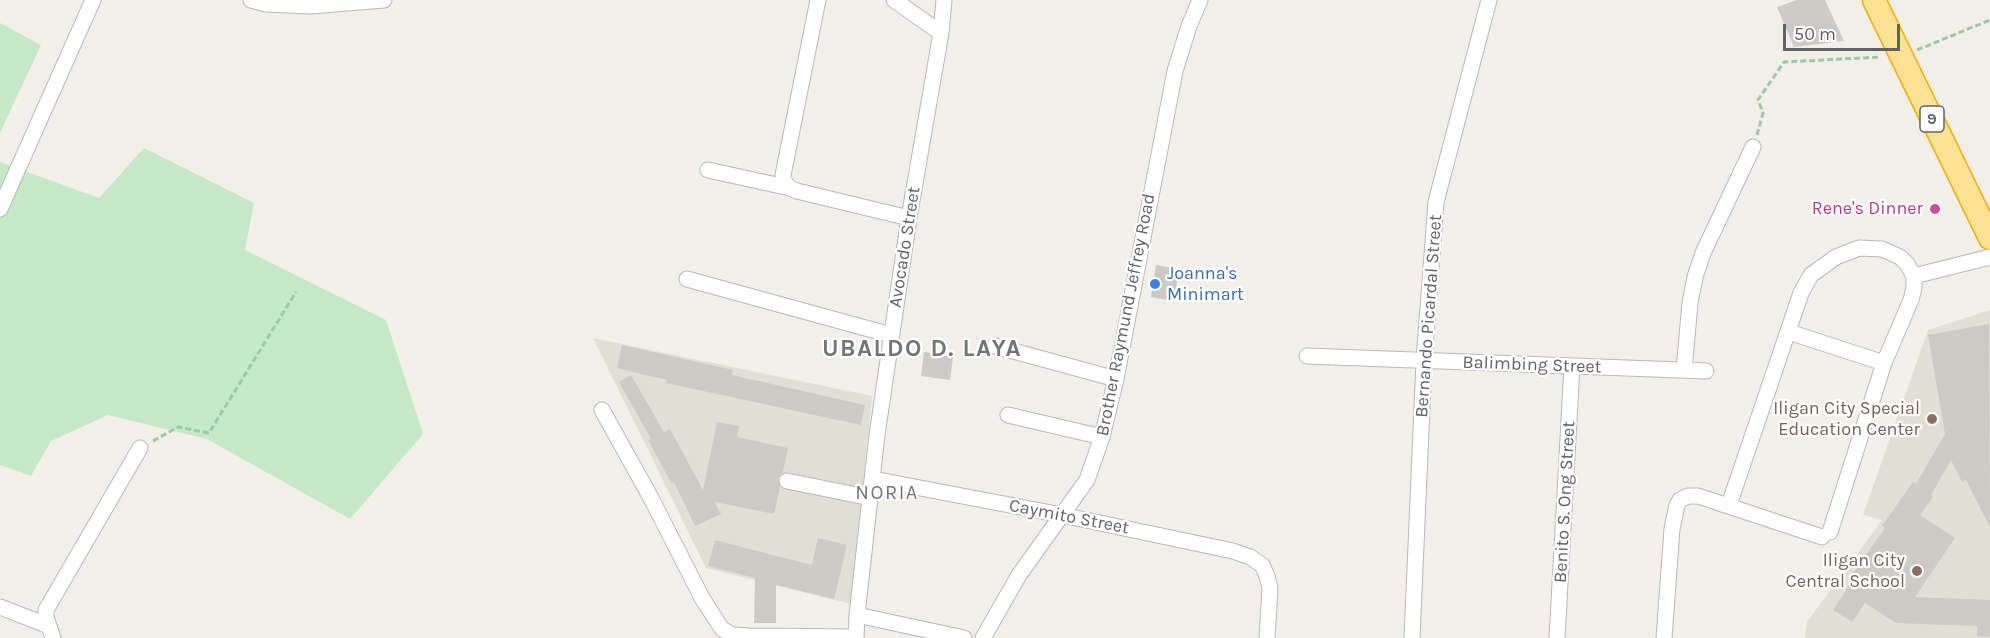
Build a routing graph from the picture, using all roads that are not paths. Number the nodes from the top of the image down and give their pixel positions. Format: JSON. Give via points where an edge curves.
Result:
{"nodes":[{"id":1,"x":93,"y":0,"type":"edge"},
{"id":2,"x":251,"y":0,"type":"edge"},
{"id":3,"x":384,"y":0,"type":"edge"},
{"id":4,"x":818,"y":0,"type":"edge"},
{"id":5,"x":894,"y":0,"type":"edge"},
{"id":6,"x":944,"y":0,"type":"edge"},
{"id":7,"x":1200,"y":0,"type":"edge"},
{"id":8,"x":1489,"y":0,"type":"edge"},
{"id":9,"x":1874,"y":0,"type":"edge"},
{"id":10,"x":941,"y":33,"type":"junction"},
{"id":11,"x":1753,"y":147,"type":"road end"},
{"id":12,"x":708,"y":170,"type":"dead end"},
{"id":13,"x":790,"y":188,"type":"junction"},
{"id":14,"x":0,"y":209,"type":"edge"},
{"id":15,"x":909,"y":218,"type":"junction"},
{"id":16,"x":1990,"y":238,"type":"edge"},
{"id":17,"x":1990,"y":257,"type":"edge"},
{"id":18,"x":1914,"y":276,"type":"junction"},
{"id":19,"x":687,"y":279,"type":"dead end"},
{"id":20,"x":1788,"y":332,"type":"junction"},
{"id":21,"x":891,"y":335,"type":"junction"},
{"id":22,"x":995,"y":346,"type":"dead end"},
{"id":23,"x":1308,"y":356,"type":"dead end"},
{"id":24,"x":1424,"y":361,"type":"junction"},
{"id":25,"x":1884,"y":363,"type":"junction"},
{"id":26,"x":1572,"y":366,"type":"junction"},
{"id":27,"x":1684,"y":370,"type":"junction"},
{"id":28,"x":1706,"y":371,"type":"dead end"},
{"id":29,"x":1116,"y":379,"type":"junction"},
{"id":30,"x":602,"y":410,"type":"dead end"},
{"id":31,"x":1008,"y":414,"type":"dead end"},
{"id":32,"x":1102,"y":437,"type":"junction"},
{"id":33,"x":140,"y":448,"type":"road end"},
{"id":34,"x":873,"y":479,"type":"junction"},
{"id":35,"x":787,"y":481,"type":"dead end"},
{"id":36,"x":872,"y":498,"type":"junction"},
{"id":37,"x":1731,"y":499,"type":"dead end"},
{"id":38,"x":1062,"y":515,"type":"junction"},
{"id":39,"x":0,"y":607,"type":"edge"},
{"id":40,"x":857,"y":615,"type":"junction"},
{"id":41,"x":51,"y":632,"type":"edge"},
{"id":42,"x":856,"y":637,"type":"edge"},
{"id":43,"x":964,"y":638,"type":"edge"},
{"id":44,"x":983,"y":638,"type":"edge"},
{"id":45,"x":1267,"y":638,"type":"edge"},
{"id":46,"x":1412,"y":638,"type":"edge"},
{"id":47,"x":1557,"y":638,"type":"edge"},
{"id":48,"x":1664,"y":638,"type":"edge"}],
"edges":[{"from":1,"to":14,"type":"street"},
{"from":2,"to":3,"type":"street","via":[[310,6]]},
{"from":4,"to":13,"type":"street","via":[[783,175]]},
{"from":5,"to":10,"type":"street"},
{"from":6,"to":10,"type":"street","name":"Avocado Street"},
{"from":7,"to":29,"type":"street","name":"Brother Raymund Jeffrey Road","via":[[1175,71]]},
{"from":8,"to":24,"type":"street","name":"Bernando Picardal Street","via":[[1436,202]]},
{"from":9,"to":16,"type":"highway","number":"9"},
{"from":10,"to":15,"type":"street","name":"Avocado Street"},
{"from":11,"to":27,"type":"street","via":[[1695,277]]},
{"from":12,"to":13,"type":"street"},
{"from":13,"to":15,"type":"street"},
{"from":15,"to":21,"type":"street","name":"Avocado Street"},
{"from":17,"to":18,"type":"street"},
{"from":18,"to":20,"type":"street","via":[[1900,256],[1882,249],[1859,248],[1836,257],[1811,275]]},
{"from":18,"to":25,"type":"street","via":[[1911,300]]},
{"from":19,"to":21,"type":"street"},
{"from":20,"to":25,"type":"street"},
{"from":20,"to":37,"type":"street"},
{"from":21,"to":34,"type":"street","name":"Avocado Street"},
{"from":22,"to":29,"type":"street"},
{"from":23,"to":24,"type":"street","name":"Balimbing Street"},
{"from":24,"to":26,"type":"street","name":"Balimbing Street"},
{"from":24,"to":46,"type":"street","name":"Bernando Picardal Street"},
{"from":25,"to":48,"type":"street","via":[[1826,535],[1698,496],[1680,500],[1672,529]]},
{"from":26,"to":27,"type":"street","name":"Balimbing Street"},
{"from":26,"to":47,"type":"street","name":"Benito S. Ong Street"},
{"from":27,"to":28,"type":"street","name":"Balimbing Street"},
{"from":29,"to":32,"type":"street","name":"Brother Raymund Jeffrey Road"},
{"from":30,"to":42,"type":"street","via":[[722,630],[749,636]]},
{"from":31,"to":32,"type":"street"},
{"from":32,"to":38,"type":"street","name":"Brother Raymund Jeffrey Road","via":[[1087,480]]},
{"from":33,"to":41,"type":"street","via":[[46,610]]},
{"from":34,"to":36,"type":"street","name":"Avocado Street"},
{"from":34,"to":38,"type":"street","name":"Caymito Street"},
{"from":35,"to":36,"type":"street"},
{"from":36,"to":40,"type":"street","name":"Avocado Street"},
{"from":38,"to":44,"type":"street","name":"Brother Raymund Jeffrey Road","via":[[1019,575]]},
{"from":38,"to":45,"type":"street","name":"Caymito Street","via":[[1250,557],[1262,565],[1270,588]]},
{"from":39,"to":41,"type":"street"},
{"from":40,"to":42,"type":"street","name":"Avocado Street"},
{"from":40,"to":43,"type":"street"}]}
